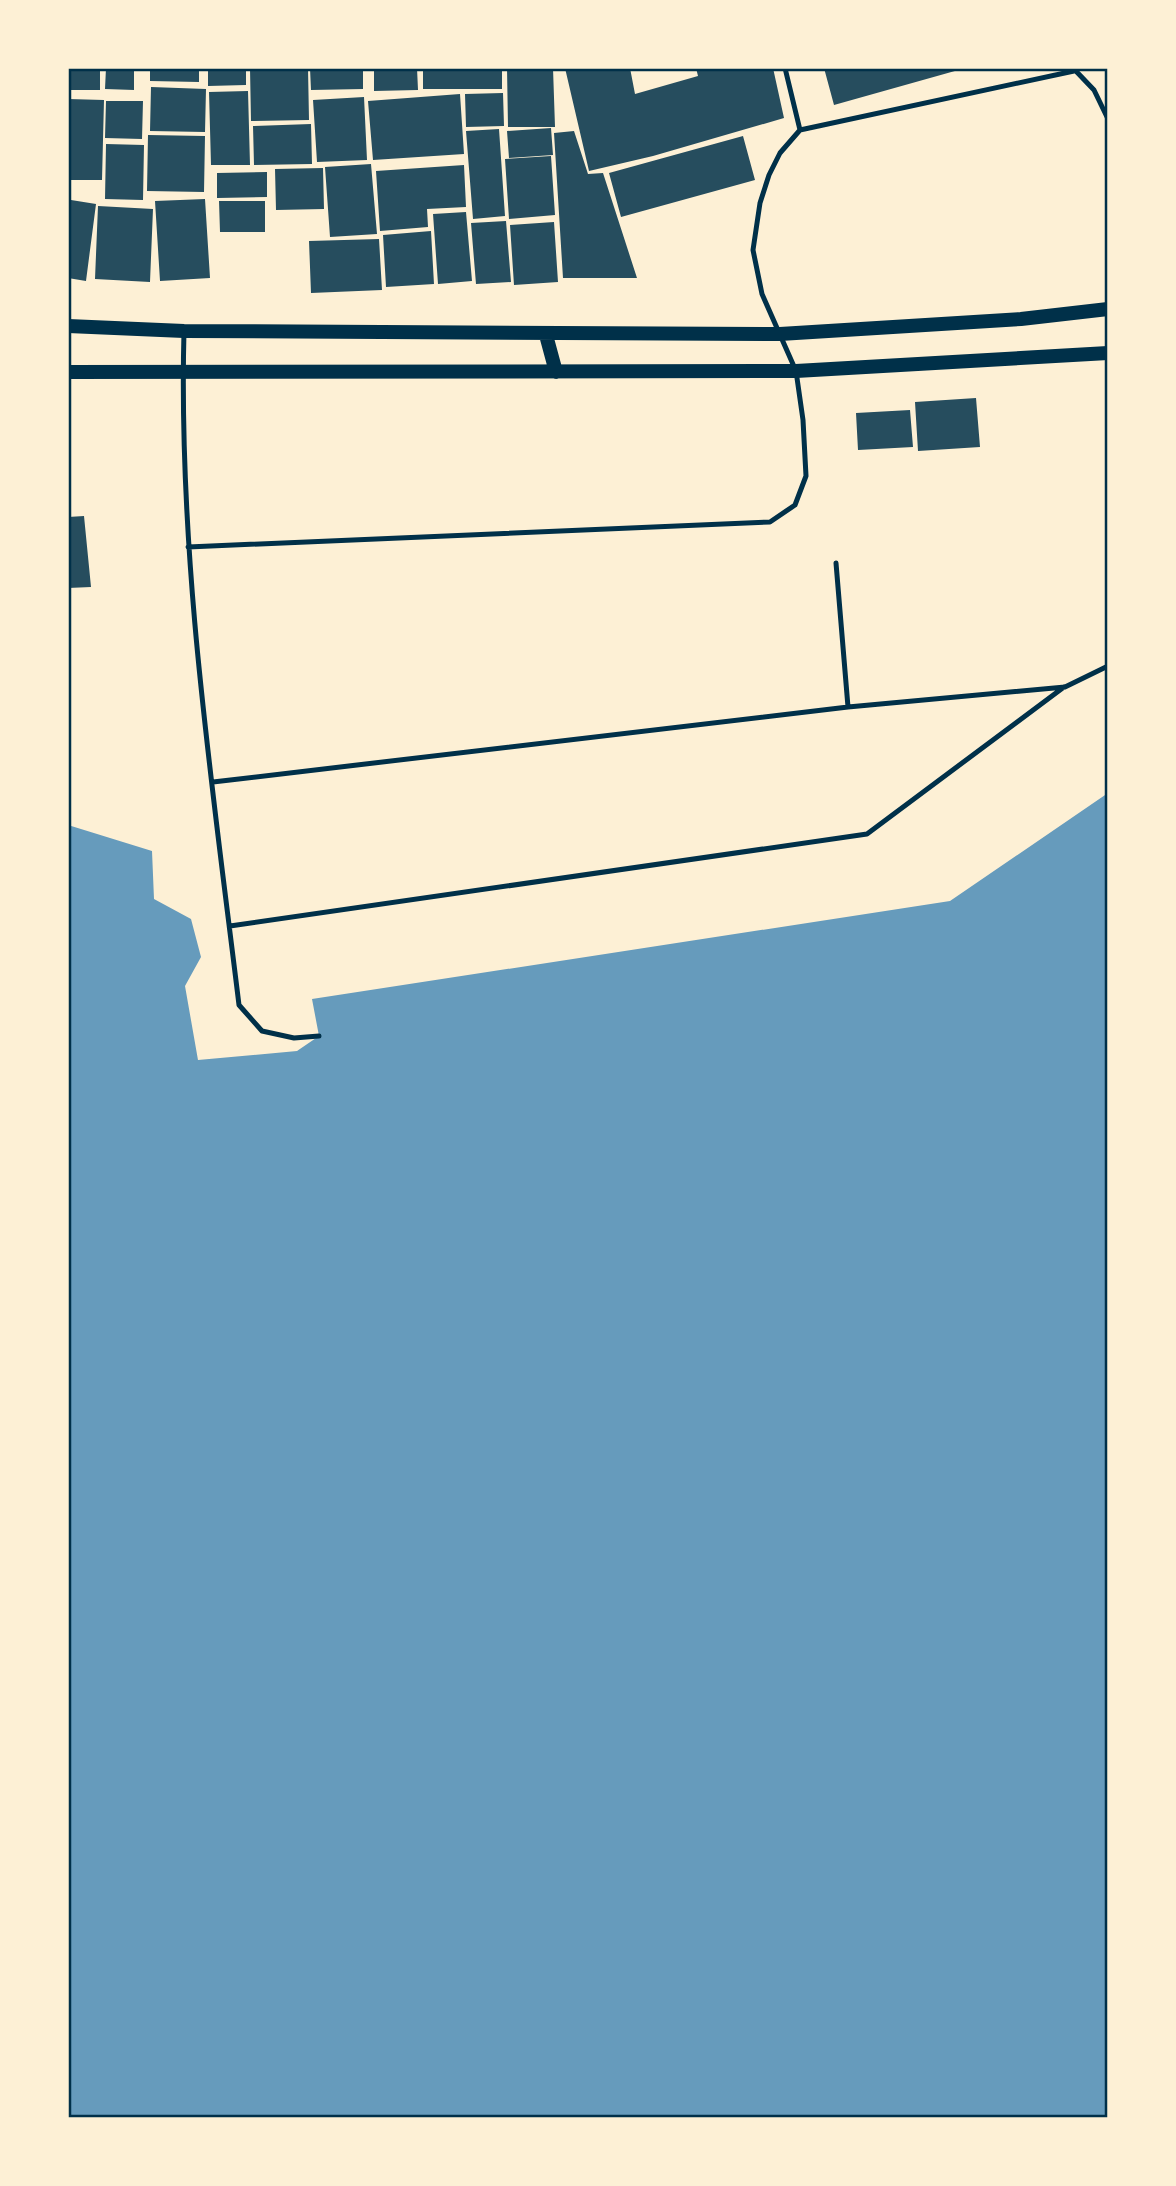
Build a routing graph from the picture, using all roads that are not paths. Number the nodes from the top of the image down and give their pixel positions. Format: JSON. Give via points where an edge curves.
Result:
{"nodes":[{"id":1,"x":785,"y":68,"type":"edge"},
{"id":2,"x":1074,"y":69,"type":"edge"},
{"id":3,"x":1108,"y":119,"type":"edge"},
{"id":4,"x":800,"y":130,"type":"junction"},
{"id":5,"x":1108,"y":309,"type":"edge"},
{"id":6,"x":68,"y":326,"type":"edge"},
{"id":7,"x":184,"y":331,"type":"junction"},
{"id":8,"x":780,"y":334,"type":"junction"},
{"id":9,"x":546,"y":335,"type":"junction"},
{"id":10,"x":1108,"y":353,"type":"edge"},
{"id":11,"x":796,"y":371,"type":"junction"},
{"id":12,"x":556,"y":372,"type":"junction"},
{"id":13,"x":75,"y":373,"type":"edge"},
{"id":14,"x":183,"y":374,"type":"junction"},
{"id":15,"x":188,"y":547,"type":"junction"},
{"id":16,"x":836,"y":563,"type":"dead end"},
{"id":17,"x":1108,"y":666,"type":"edge"},
{"id":18,"x":1065,"y":687,"type":"junction"},
{"id":19,"x":848,"y":707,"type":"junction"},
{"id":20,"x":213,"y":782,"type":"junction"},
{"id":21,"x":230,"y":926,"type":"junction"},
{"id":22,"x":319,"y":1036,"type":"dead end"}],
"edges":[{"from":1,"to":4,"type":"lane"},
{"from":2,"to":3,"type":"lane","via":[[1094,90]]},
{"from":2,"to":4,"type":"lane"},
{"from":4,"to":8,"type":"lane","via":[[769,175],[753,250],[762,294]]},
{"from":5,"to":8,"type":"main road"},
{"from":6,"to":7,"type":"main road"},
{"from":7,"to":9,"type":"main road"},
{"from":7,"to":14,"type":"lane"},
{"from":8,"to":9,"type":"main road"},
{"from":8,"to":11,"type":"lane"},
{"from":9,"to":12,"type":"main road"},
{"from":10,"to":11,"type":"main road"},
{"from":11,"to":12,"type":"main road"},
{"from":11,"to":15,"type":"lane","via":[[806,476],[795,505],[770,522]]},
{"from":12,"to":14,"type":"main road"},
{"from":13,"to":14,"type":"main road"},
{"from":14,"to":15,"type":"lane"},
{"from":15,"to":20,"type":"lane"},
{"from":16,"to":19,"type":"lane"},
{"from":17,"to":18,"type":"lane"},
{"from":18,"to":19,"type":"lane"},
{"from":18,"to":21,"type":"lane","via":[[867,834]]},
{"from":19,"to":20,"type":"lane"},
{"from":20,"to":21,"type":"lane"},
{"from":21,"to":22,"type":"lane","via":[[239,1005],[262,1031],[294,1038]]}]}
